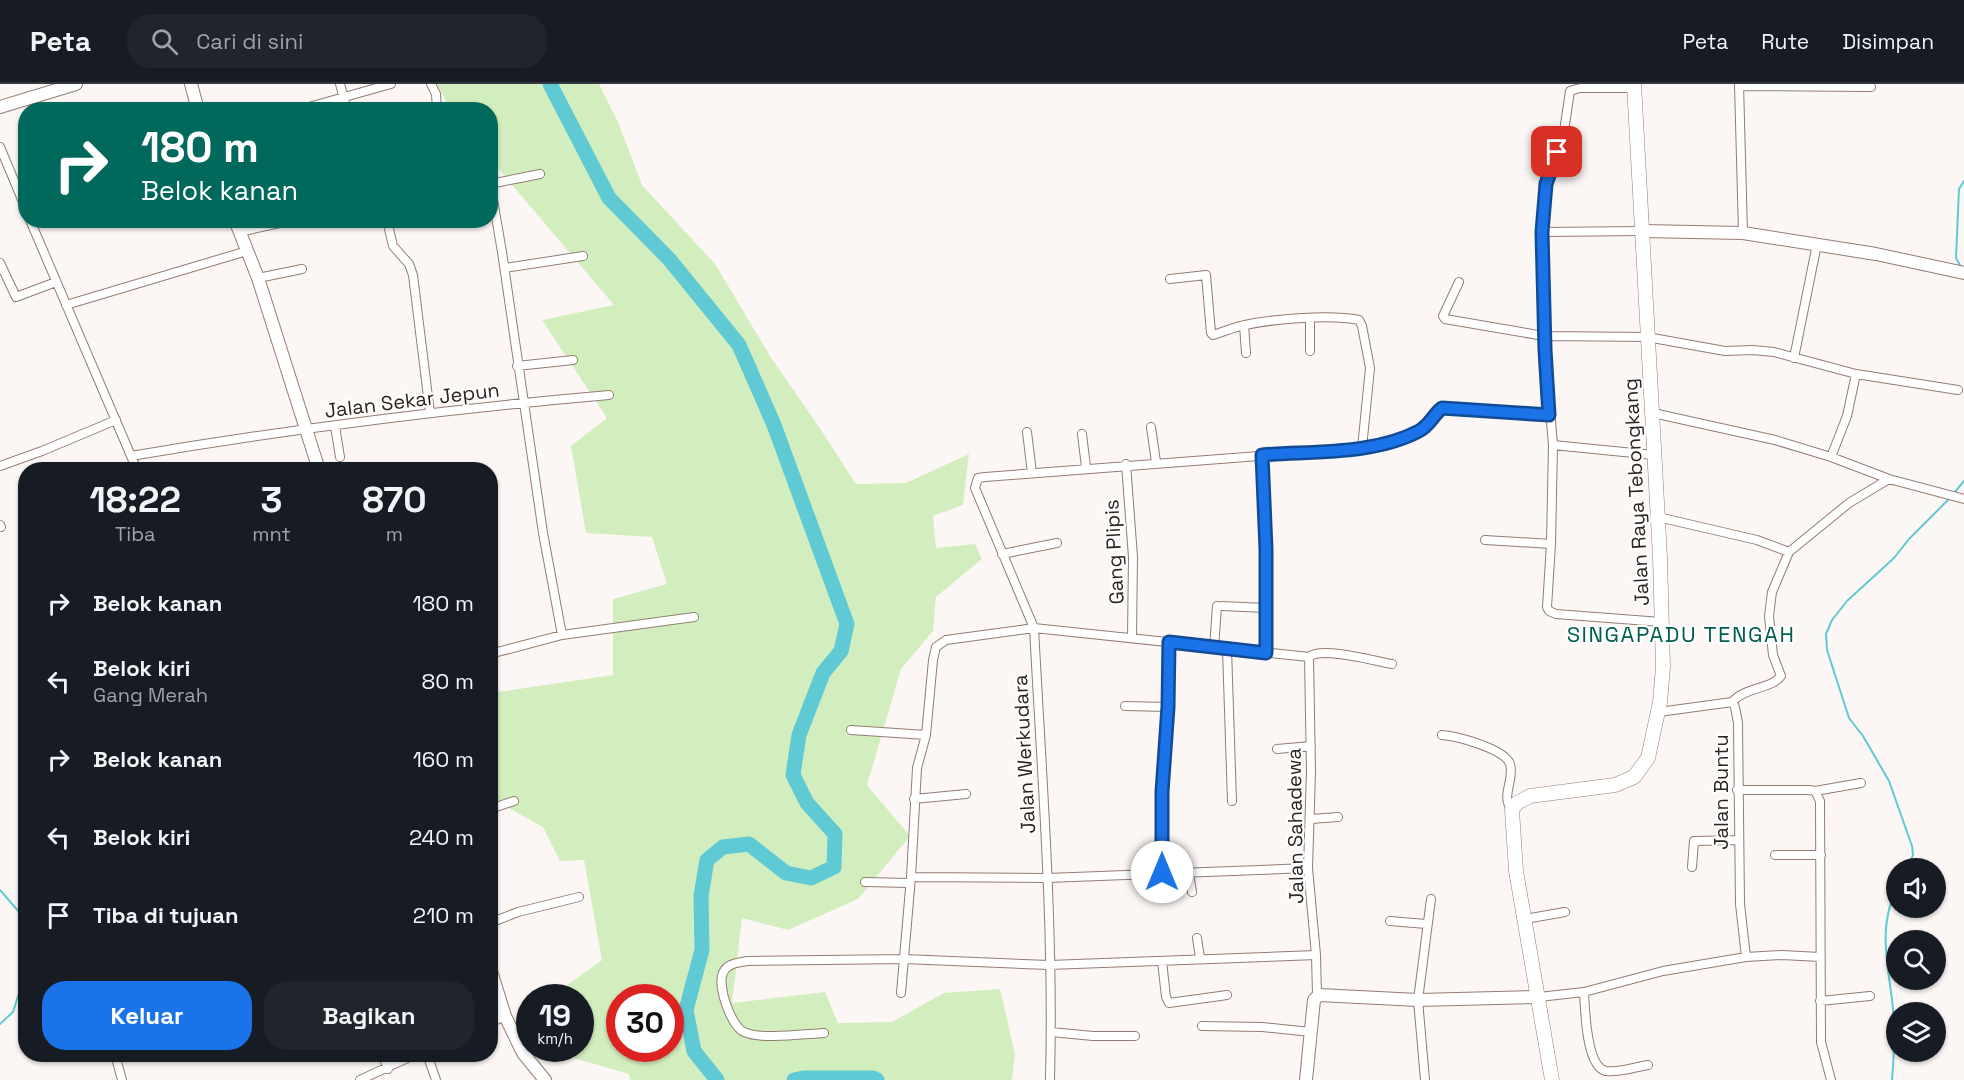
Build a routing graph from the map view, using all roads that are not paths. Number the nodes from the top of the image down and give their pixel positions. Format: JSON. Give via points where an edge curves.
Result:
{"nodes":[{"id":1,"x":75,"y":84,"type":"edge"},
{"id":2,"x":191,"y":84,"type":"edge"},
{"id":3,"x":339,"y":84,"type":"edge"},
{"id":4,"x":390,"y":84,"type":"edge"},
{"id":5,"x":431,"y":84,"type":"edge"},
{"id":6,"x":1739,"y":85,"type":"edge"},
{"id":7,"x":1634,"y":86,"type":"edge"},
{"id":8,"x":1871,"y":87,"type":"dead end"},
{"id":9,"x":343,"y":98,"type":"junction"},
{"id":10,"x":196,"y":102,"type":"edge"},
{"id":11,"x":328,"y":102,"type":"edge"},
{"id":12,"x":344,"y":102,"type":"edge"},
{"id":13,"x":436,"y":102,"type":"edge"},
{"id":14,"x":0,"y":107,"type":"edge"},
{"id":15,"x":0,"y":147,"type":"edge"},
{"id":16,"x":540,"y":174,"type":"dead end"},
{"id":17,"x":498,"y":182,"type":"edge"},
{"id":18,"x":18,"y":190,"type":"edge"},
{"id":19,"x":498,"y":226,"type":"edge"},
{"id":20,"x":33,"y":228,"type":"edge"},
{"id":21,"x":238,"y":228,"type":"edge"},
{"id":22,"x":389,"y":228,"type":"edge"},
{"id":23,"x":1643,"y":231,"type":"junction"},
{"id":24,"x":1542,"y":232,"type":"junction"},
{"id":25,"x":1743,"y":233,"type":"junction"},
{"id":26,"x":1817,"y":244,"type":"junction"},
{"id":27,"x":247,"y":251,"type":"junction"},
{"id":28,"x":583,"y":256,"type":"dead end"},
{"id":29,"x":0,"y":264,"type":"edge"},
{"id":30,"x":505,"y":268,"type":"junction"},
{"id":31,"x":302,"y":269,"type":"dead end"},
{"id":32,"x":1962,"y":273,"type":"edge"},
{"id":33,"x":258,"y":278,"type":"junction"},
{"id":34,"x":1170,"y":279,"type":"dead end"},
{"id":35,"x":56,"y":282,"type":"junction"},
{"id":36,"x":1460,"y":282,"type":"dead end"},
{"id":37,"x":66,"y":306,"type":"junction"},
{"id":38,"x":1310,"y":319,"type":"junction"},
{"id":39,"x":1244,"y":325,"type":"junction"},
{"id":40,"x":1544,"y":336,"type":"junction"},
{"id":41,"x":1647,"y":337,"type":"junction"},
{"id":42,"x":1310,"y":351,"type":"dead end"},
{"id":43,"x":1246,"y":353,"type":"dead end"},
{"id":44,"x":1794,"y":358,"type":"junction"},
{"id":45,"x":573,"y":360,"type":"dead end"},
{"id":46,"x":517,"y":366,"type":"junction"},
{"id":47,"x":1856,"y":374,"type":"junction"},
{"id":48,"x":1958,"y":390,"type":"dead end"},
{"id":49,"x":609,"y":395,"type":"dead end"},
{"id":50,"x":523,"y":403,"type":"junction"},
{"id":51,"x":430,"y":413,"type":"junction"},
{"id":52,"x":1653,"y":413,"type":"junction"},
{"id":53,"x":1549,"y":415,"type":"junction"},
{"id":54,"x":116,"y":420,"type":"junction"},
{"id":55,"x":334,"y":426,"type":"junction"},
{"id":56,"x":1151,"y":428,"type":"dead end"},
{"id":57,"x":306,"y":430,"type":"junction"},
{"id":58,"x":1027,"y":432,"type":"dead end"},
{"id":59,"x":1082,"y":434,"type":"dead end"},
{"id":60,"x":1553,"y":445,"type":"junction"},
{"id":61,"x":1362,"y":448,"type":"junction"},
{"id":62,"x":1262,"y":455,"type":"junction"},
{"id":63,"x":1654,"y":455,"type":"junction"},
{"id":64,"x":131,"y":456,"type":"junction"},
{"id":65,"x":339,"y":457,"type":"dead end"},
{"id":66,"x":1831,"y":457,"type":"junction"},
{"id":67,"x":134,"y":462,"type":"edge"},
{"id":68,"x":316,"y":462,"type":"edge"},
{"id":69,"x":1155,"y":462,"type":"junction"},
{"id":70,"x":1126,"y":464,"type":"junction"},
{"id":71,"x":0,"y":466,"type":"edge"},
{"id":72,"x":1086,"y":467,"type":"junction"},
{"id":73,"x":1032,"y":473,"type":"junction"},
{"id":74,"x":1889,"y":479,"type":"junction"},
{"id":75,"x":1964,"y":499,"type":"edge"},
{"id":76,"x":1658,"y":518,"type":"junction"},
{"id":77,"x":1485,"y":540,"type":"dead end"},
{"id":78,"x":1057,"y":543,"type":"dead end"},
{"id":79,"x":1551,"y":544,"type":"junction"},
{"id":80,"x":1789,"y":552,"type":"junction"},
{"id":81,"x":1002,"y":554,"type":"junction"},
{"id":82,"x":1266,"y":608,"type":"junction"},
{"id":83,"x":694,"y":617,"type":"dead end"},
{"id":84,"x":1661,"y":622,"type":"junction"},
{"id":85,"x":1034,"y":628,"type":"junction"},
{"id":86,"x":562,"y":634,"type":"junction"},
{"id":87,"x":1132,"y":638,"type":"junction"},
{"id":88,"x":1169,"y":642,"type":"junction"},
{"id":89,"x":1214,"y":648,"type":"junction"},
{"id":90,"x":1227,"y":649,"type":"junction"},
{"id":91,"x":498,"y":652,"type":"edge"},
{"id":92,"x":1266,"y":653,"type":"junction"},
{"id":93,"x":1309,"y":657,"type":"junction"},
{"id":94,"x":1392,"y":664,"type":"dead end"},
{"id":95,"x":1732,"y":702,"type":"junction"},
{"id":96,"x":1125,"y":706,"type":"dead end"},
{"id":97,"x":1168,"y":707,"type":"junction"},
{"id":98,"x":1659,"y":712,"type":"junction"},
{"id":99,"x":851,"y":730,"type":"dead end"},
{"id":100,"x":926,"y":735,"type":"junction"},
{"id":101,"x":1442,"y":735,"type":"dead end"},
{"id":102,"x":1311,"y":746,"type":"junction"},
{"id":103,"x":1277,"y":749,"type":"dead end"},
{"id":104,"x":1861,"y":783,"type":"dead end"},
{"id":105,"x":1737,"y":790,"type":"junction"},
{"id":106,"x":1815,"y":791,"type":"junction"},
{"id":107,"x":966,"y":794,"type":"dead end"},
{"id":108,"x":914,"y":799,"type":"junction"},
{"id":109,"x":514,"y":801,"type":"dead end"},
{"id":110,"x":1232,"y":801,"type":"dead end"},
{"id":111,"x":498,"y":806,"type":"edge"},
{"id":112,"x":1512,"y":810,"type":"junction"},
{"id":113,"x":1338,"y":817,"type":"dead end"},
{"id":114,"x":1311,"y":819,"type":"junction"},
{"id":115,"x":1738,"y":840,"type":"junction"},
{"id":116,"x":1775,"y":855,"type":"dead end"},
{"id":117,"x":1821,"y":855,"type":"junction"},
{"id":118,"x":1692,"y":867,"type":"dead end"},
{"id":119,"x":1308,"y":868,"type":"junction"},
{"id":120,"x":1162,"y":872,"type":"junction"},
{"id":121,"x":1189,"y":873,"type":"junction"},
{"id":122,"x":1047,"y":878,"type":"junction"},
{"id":123,"x":911,"y":880,"type":"junction"},
{"id":124,"x":865,"y":882,"type":"dead end"},
{"id":125,"x":1192,"y":892,"type":"dead end"},
{"id":126,"x":579,"y":897,"type":"dead end"},
{"id":127,"x":1431,"y":899,"type":"dead end"},
{"id":128,"x":1565,"y":912,"type":"dead end"},
{"id":129,"x":1525,"y":919,"type":"junction"},
{"id":130,"x":498,"y":921,"type":"edge"},
{"id":131,"x":1390,"y":921,"type":"dead end"},
{"id":132,"x":1426,"y":924,"type":"junction"},
{"id":133,"x":1197,"y":938,"type":"dead end"},
{"id":134,"x":1316,"y":955,"type":"junction"},
{"id":135,"x":1746,"y":957,"type":"junction"},
{"id":136,"x":1820,"y":957,"type":"junction"},
{"id":137,"x":1200,"y":958,"type":"junction"},
{"id":138,"x":904,"y":959,"type":"junction"},
{"id":139,"x":1162,"y":961,"type":"junction"},
{"id":140,"x":1049,"y":965,"type":"junction"},
{"id":141,"x":1584,"y":992,"type":"junction"},
{"id":142,"x":901,"y":993,"type":"dead end"},
{"id":143,"x":498,"y":994,"type":"edge"},
{"id":144,"x":1227,"y":995,"type":"dead end"},
{"id":145,"x":1317,"y":995,"type":"junction"},
{"id":146,"x":1870,"y":996,"type":"dead end"},
{"id":147,"x":1539,"y":997,"type":"junction"},
{"id":148,"x":1418,"y":1000,"type":"junction"},
{"id":149,"x":1820,"y":1001,"type":"junction"},
{"id":150,"x":505,"y":1016,"type":"junction"},
{"id":151,"x":498,"y":1019,"type":"edge"},
{"id":152,"x":1202,"y":1026,"type":"dead end"},
{"id":153,"x":1051,"y":1032,"type":"junction"},
{"id":154,"x":1311,"y":1032,"type":"junction"},
{"id":155,"x":824,"y":1033,"type":"dead end"},
{"id":156,"x":1135,"y":1036,"type":"dead end"},
{"id":157,"x":117,"y":1062,"type":"edge"},
{"id":158,"x":385,"y":1062,"type":"edge"},
{"id":159,"x":401,"y":1062,"type":"edge"},
{"id":160,"x":430,"y":1062,"type":"edge"},
{"id":161,"x":1648,"y":1065,"type":"dead end"},
{"id":162,"x":388,"y":1069,"type":"junction"},
{"id":163,"x":122,"y":1080,"type":"edge"},
{"id":164,"x":360,"y":1080,"type":"edge"},
{"id":165,"x":436,"y":1080,"type":"edge"},
{"id":166,"x":545,"y":1080,"type":"edge"},
{"id":167,"x":1050,"y":1080,"type":"edge"},
{"id":168,"x":1306,"y":1080,"type":"edge"},
{"id":169,"x":1425,"y":1080,"type":"edge"},
{"id":170,"x":1552,"y":1080,"type":"edge"},
{"id":171,"x":1831,"y":1080,"type":"edge"}],
"edges":[{"from":1,"to":14,"type":"main road"},
{"from":2,"to":10,"type":"main road"},
{"from":3,"to":9,"type":"street"},
{"from":4,"to":9,"type":"street"},
{"from":5,"to":13,"type":"street"},
{"from":6,"to":8,"type":"street"},
{"from":6,"to":25,"type":"street"},
{"from":7,"to":23,"type":"main road","name":"Jalan Raya Tebongkang"},
{"from":7,"to":24,"type":"street","via":[[1580,87],[1570,91],[1563,138],[1546,184]]},
{"from":9,"to":11,"type":"street"},
{"from":9,"to":12,"type":"street"},
{"from":15,"to":18,"type":"street"},
{"from":16,"to":17,"type":"street"},
{"from":19,"to":30,"type":"street"},
{"from":20,"to":35,"type":"street"},
{"from":21,"to":27,"type":"main road"},
{"from":22,"to":51,"type":"street","via":[[393,246],[403,255],[413,275]]},
{"from":23,"to":24,"type":"street"},
{"from":23,"to":25,"type":"main road"},
{"from":23,"to":41,"type":"main road","name":"Jalan Raya Tebongkang"},
{"from":24,"to":40,"type":"street"},
{"from":25,"to":26,"type":"main road"},
{"from":26,"to":32,"type":"main road"},
{"from":26,"to":44,"type":"street"},
{"from":27,"to":33,"type":"main road"},
{"from":27,"to":37,"type":"street"},
{"from":28,"to":30,"type":"street"},
{"from":29,"to":35,"type":"street","via":[[16,297]]},
{"from":30,"to":46,"type":"street"},
{"from":31,"to":33,"type":"street"},
{"from":33,"to":57,"type":"main road"},
{"from":34,"to":39,"type":"street","via":[[1206,275],[1212,335]]},
{"from":35,"to":37,"type":"street"},
{"from":36,"to":40,"type":"street","via":[[1444,319]]},
{"from":37,"to":54,"type":"street"},
{"from":38,"to":39,"type":"street"},
{"from":38,"to":42,"type":"street"},
{"from":38,"to":61,"type":"street","via":[[1356,319],[1362,326],[1370,368]]},
{"from":39,"to":43,"type":"street"},
{"from":40,"to":41,"type":"street"},
{"from":40,"to":53,"type":"street"},
{"from":41,"to":44,"type":"street","via":[[1725,351],[1774,352]]},
{"from":41,"to":52,"type":"main road","name":"Jalan Raya Tebongkang"},
{"from":44,"to":47,"type":"street"},
{"from":45,"to":46,"type":"street"},
{"from":46,"to":50,"type":"street"},
{"from":47,"to":48,"type":"street"},
{"from":47,"to":66,"type":"street","via":[[1847,416]]},
{"from":49,"to":50,"type":"street","name":"Jalan Sekar Jepun"},
{"from":50,"to":51,"type":"street","name":"Jalan Sekar Jepun"},
{"from":50,"to":86,"type":"street"},
{"from":51,"to":55,"type":"street","name":"Jalan Sekar Jepun"},
{"from":52,"to":63,"type":"main road","name":"Jalan Raya Tebongkang"},
{"from":52,"to":66,"type":"street","via":[[1775,440]]},
{"from":53,"to":60,"type":"street"},
{"from":53,"to":61,"type":"street","via":[[1442,408],[1419,431]]},
{"from":54,"to":64,"type":"street"},
{"from":54,"to":71,"type":"street"},
{"from":55,"to":57,"type":"street","name":"Jalan Sekar Jepun"},
{"from":55,"to":65,"type":"street"},
{"from":56,"to":69,"type":"street"},
{"from":57,"to":64,"type":"street","name":"Jalan Sekar Jepun"},
{"from":57,"to":68,"type":"main road"},
{"from":58,"to":73,"type":"street"},
{"from":59,"to":72,"type":"street"},
{"from":60,"to":63,"type":"street"},
{"from":60,"to":79,"type":"street"},
{"from":61,"to":62,"type":"street"},
{"from":62,"to":69,"type":"street"},
{"from":62,"to":82,"type":"street"},
{"from":63,"to":76,"type":"main road","name":"Jalan Raya Tebongkang"},
{"from":64,"to":67,"type":"street"},
{"from":66,"to":74,"type":"street"},
{"from":69,"to":70,"type":"street"},
{"from":70,"to":72,"type":"street"},
{"from":70,"to":87,"type":"street","name":"Gang Plipis","via":[[1133,557]]},
{"from":72,"to":73,"type":"street"},
{"from":73,"to":81,"type":"street","via":[[976,481],[975,488]]},
{"from":74,"to":75,"type":"street"},
{"from":74,"to":80,"type":"street","via":[[1849,503]]},
{"from":76,"to":80,"type":"street","via":[[1757,540]]},
{"from":76,"to":84,"type":"main road","name":"Jalan Raya Tebongkang"},
{"from":77,"to":79,"type":"street"},
{"from":78,"to":81,"type":"street"},
{"from":79,"to":84,"type":"street","via":[[1549,611]]},
{"from":80,"to":95,"type":"street","via":[[1772,592],[1768,616],[1773,655],[1781,676],[1742,693]]},
{"from":81,"to":85,"type":"street"},
{"from":82,"to":89,"type":"street","via":[[1220,606]]},
{"from":82,"to":92,"type":"street"},
{"from":83,"to":86,"type":"street"},
{"from":84,"to":98,"type":"main road","name":"Jalan Raya Tebongkang","via":[[1663,685]]},
{"from":85,"to":87,"type":"street"},
{"from":85,"to":100,"type":"street","via":[[946,640],[936,647]]},
{"from":85,"to":122,"type":"street","name":"Jalan Werkudara"},
{"from":86,"to":91,"type":"street"},
{"from":87,"to":88,"type":"street"},
{"from":88,"to":89,"type":"street"},
{"from":88,"to":97,"type":"street"},
{"from":89,"to":90,"type":"street"},
{"from":90,"to":92,"type":"street"},
{"from":90,"to":110,"type":"street"},
{"from":92,"to":93,"type":"street"},
{"from":93,"to":94,"type":"street","via":[[1324,653]]},
{"from":93,"to":102,"type":"street","name":"Jalan Sahadewa"},
{"from":95,"to":98,"type":"street"},
{"from":95,"to":105,"type":"street","name":"Jalan Buntu","via":[[1738,723]]},
{"from":96,"to":97,"type":"street"},
{"from":97,"to":120,"type":"street"},
{"from":98,"to":112,"type":"main road","name":"Jalan Raya Tebongkang","via":[[1648,758],[1634,777],[1615,785],[1530,796]]},
{"from":99,"to":100,"type":"street"},
{"from":100,"to":108,"type":"street"},
{"from":101,"to":112,"type":"street","via":[[1468,739],[1505,758],[1510,764],[1507,801]]},
{"from":102,"to":103,"type":"street"},
{"from":102,"to":114,"type":"street","name":"Jalan Sahadewa"},
{"from":104,"to":106,"type":"street"},
{"from":105,"to":106,"type":"street"},
{"from":105,"to":115,"type":"street","name":"Jalan Buntu"},
{"from":106,"to":117,"type":"street","via":[[1821,807]]},
{"from":107,"to":108,"type":"street"},
{"from":108,"to":123,"type":"street"},
{"from":109,"to":111,"type":"street"},
{"from":112,"to":129,"type":"main road","via":[[1516,871]]},
{"from":113,"to":114,"type":"street"},
{"from":114,"to":119,"type":"street","name":"Jalan Sahadewa"},
{"from":115,"to":118,"type":"street","via":[[1694,841]]},
{"from":115,"to":135,"type":"street","name":"Jalan Buntu"},
{"from":116,"to":117,"type":"street"},
{"from":117,"to":136,"type":"street"},
{"from":119,"to":121,"type":"street"},
{"from":119,"to":134,"type":"street","name":"Jalan Sahadewa"},
{"from":120,"to":121,"type":"street"},
{"from":120,"to":122,"type":"street"},
{"from":121,"to":125,"type":"street"},
{"from":122,"to":123,"type":"street"},
{"from":122,"to":140,"type":"street","name":"Jalan Werkudara"},
{"from":123,"to":124,"type":"street"},
{"from":123,"to":138,"type":"street"},
{"from":126,"to":130,"type":"street"},
{"from":127,"to":132,"type":"street"},
{"from":128,"to":129,"type":"street"},
{"from":129,"to":147,"type":"main road"},
{"from":131,"to":132,"type":"street"},
{"from":132,"to":148,"type":"street"},
{"from":133,"to":137,"type":"street"},
{"from":134,"to":137,"type":"street"},
{"from":134,"to":145,"type":"street","name":"Jalan Sahadewa"},
{"from":135,"to":136,"type":"street"},
{"from":135,"to":141,"type":"street","via":[[1663,971]]},
{"from":136,"to":149,"type":"street"},
{"from":137,"to":139,"type":"street"},
{"from":138,"to":140,"type":"street"},
{"from":138,"to":142,"type":"street"},
{"from":138,"to":155,"type":"street","via":[[747,961],[731,964],[723,972],[730,1018],[743,1032],[774,1036]]},
{"from":139,"to":140,"type":"street"},
{"from":139,"to":144,"type":"street","via":[[1168,1003]]},
{"from":140,"to":153,"type":"street","name":"Jalan Werkudara"},
{"from":141,"to":147,"type":"street"},
{"from":141,"to":161,"type":"street","via":[[1590,1047],[1598,1067],[1613,1071]]},
{"from":143,"to":150,"type":"main road"},
{"from":145,"to":148,"type":"main road"},
{"from":145,"to":154,"type":"main road"},
{"from":146,"to":149,"type":"street"},
{"from":147,"to":148,"type":"main road"},
{"from":147,"to":170,"type":"main road"},
{"from":148,"to":169,"type":"street"},
{"from":149,"to":171,"type":"street","via":[[1821,1042]]},
{"from":150,"to":151,"type":"street"},
{"from":150,"to":166,"type":"main road","via":[[523,1053]]},
{"from":152,"to":154,"type":"street"},
{"from":153,"to":156,"type":"street"},
{"from":153,"to":167,"type":"street","name":"Jalan Werkudara"},
{"from":154,"to":168,"type":"main road"},
{"from":157,"to":163,"type":"street"},
{"from":158,"to":162,"type":"street"},
{"from":159,"to":162,"type":"street"},
{"from":160,"to":165,"type":"street"},
{"from":162,"to":164,"type":"street"}]}
